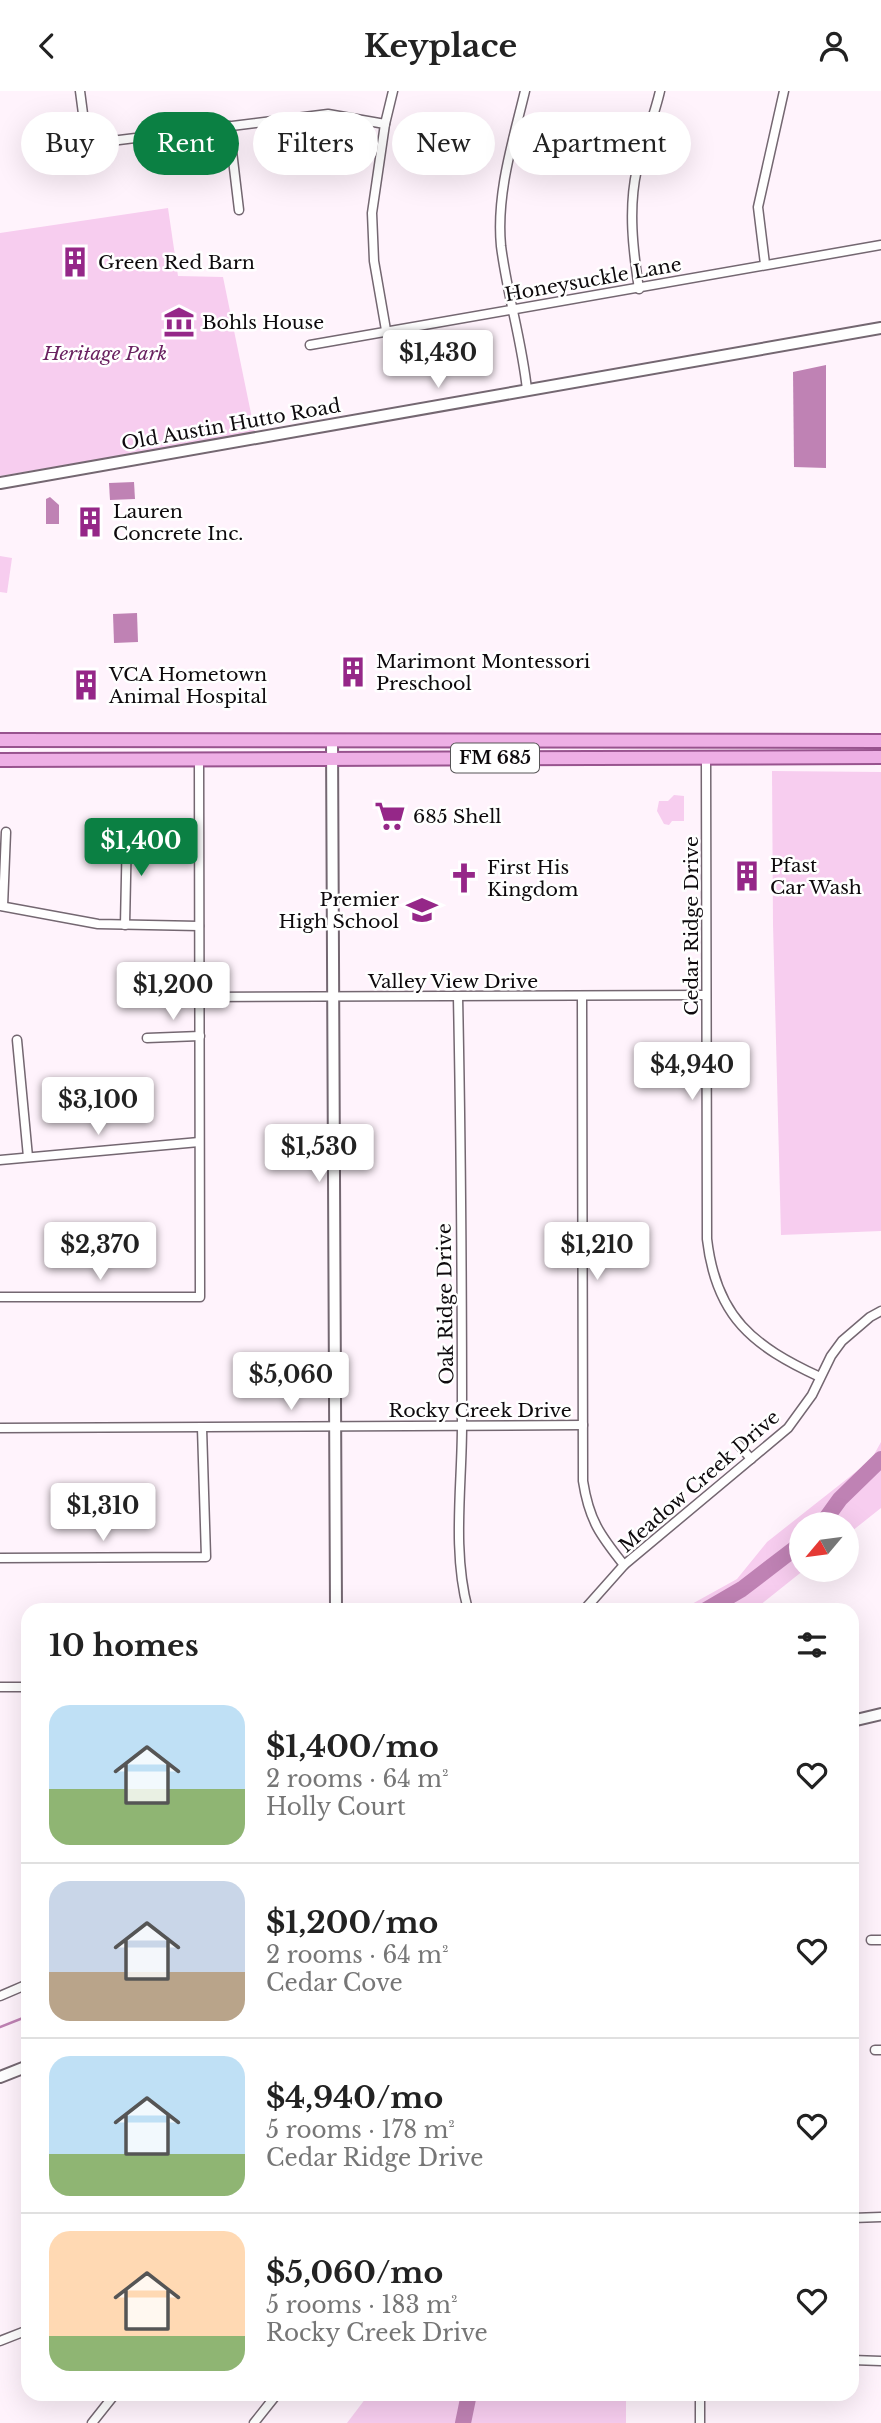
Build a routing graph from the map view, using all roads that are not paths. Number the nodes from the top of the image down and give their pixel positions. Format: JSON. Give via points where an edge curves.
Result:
{"nodes":[{"id":1,"x":80,"y":91,"type":"edge"},
{"id":2,"x":393,"y":91,"type":"edge"},
{"id":3,"x":525,"y":91,"type":"edge"},
{"id":4,"x":660,"y":91,"type":"edge"},
{"id":5,"x":784,"y":91,"type":"edge"},
{"id":6,"x":385,"y":124,"type":"junction"},
{"id":7,"x":239,"y":125,"type":"edge"},
{"id":8,"x":133,"y":138,"type":"edge"},
{"id":9,"x":235,"y":175,"type":"edge"},
{"id":10,"x":239,"y":211,"type":"dead end"},
{"id":11,"x":881,"y":245,"type":"edge"},
{"id":12,"x":765,"y":264,"type":"junction"},
{"id":13,"x":639,"y":289,"type":"junction"},
{"id":14,"x":513,"y":309,"type":"junction"},
{"id":15,"x":881,"y":328,"type":"edge"},
{"id":16,"x":386,"y":330,"type":"junction"},
{"id":17,"x":310,"y":345,"type":"dead end"},
{"id":18,"x":527,"y":390,"type":"junction"},
{"id":19,"x":0,"y":483,"type":"edge"},
{"id":20,"x":0,"y":740,"type":"edge"},
{"id":21,"x":332,"y":740,"type":"junction"},
{"id":22,"x":819,"y":741,"type":"junction"},
{"id":23,"x":881,"y":741,"type":"edge"},
{"id":24,"x":881,"y":757,"type":"edge"},
{"id":25,"x":332,"y":758,"type":"junction"},
{"id":26,"x":706,"y":758,"type":"junction"},
{"id":27,"x":818,"y":758,"type":"junction"},
{"id":28,"x":199,"y":759,"type":"junction"},
{"id":29,"x":0,"y":760,"type":"edge"},
{"id":30,"x":127,"y":830,"type":"dead end"},
{"id":31,"x":6,"y":832,"type":"dead end"},
{"id":32,"x":1,"y":906,"type":"edge"},
{"id":33,"x":125,"y":925,"type":"junction"},
{"id":34,"x":199,"y":926,"type":"junction"},
{"id":35,"x":706,"y":995,"type":"junction"},
{"id":36,"x":582,"y":996,"type":"junction"},
{"id":37,"x":200,"y":997,"type":"junction"},
{"id":38,"x":334,"y":997,"type":"junction"},
{"id":39,"x":458,"y":997,"type":"junction"},
{"id":40,"x":200,"y":1036,"type":"junction"},
{"id":41,"x":147,"y":1038,"type":"dead end"},
{"id":42,"x":17,"y":1040,"type":"dead end"},
{"id":43,"x":200,"y":1142,"type":"junction"},
{"id":44,"x":28,"y":1157,"type":"junction"},
{"id":45,"x":0,"y":1160,"type":"edge"},
{"id":46,"x":0,"y":1297,"type":"edge"},
{"id":47,"x":881,"y":1311,"type":"edge"},
{"id":48,"x":820,"y":1377,"type":"junction"},
{"id":49,"x":583,"y":1425,"type":"junction"},
{"id":50,"x":335,"y":1426,"type":"junction"},
{"id":51,"x":462,"y":1426,"type":"junction"},
{"id":52,"x":0,"y":1428,"type":"edge"},
{"id":53,"x":202,"y":1428,"type":"junction"},
{"id":54,"x":738,"y":1445,"type":"dead end"},
{"id":55,"x":751,"y":1459,"type":"junction"},
{"id":56,"x":0,"y":1558,"type":"edge"},
{"id":57,"x":624,"y":1565,"type":"junction"},
{"id":58,"x":336,"y":1603,"type":"edge"},
{"id":59,"x":466,"y":1603,"type":"edge"},
{"id":60,"x":590,"y":1603,"type":"edge"},
{"id":61,"x":0,"y":1687,"type":"edge"},
{"id":62,"x":21,"y":1687,"type":"edge"},
{"id":63,"x":881,"y":1714,"type":"edge"},
{"id":64,"x":859,"y":1719,"type":"edge"},
{"id":65,"x":870,"y":1940,"type":"dead end"},
{"id":66,"x":881,"y":1940,"type":"edge"},
{"id":67,"x":21,"y":1987,"type":"edge"},
{"id":68,"x":0,"y":1996,"type":"edge"},
{"id":69,"x":21,"y":2069,"type":"edge"},
{"id":70,"x":0,"y":2077,"type":"edge"},
{"id":71,"x":881,"y":2217,"type":"edge"},
{"id":72,"x":859,"y":2218,"type":"edge"},
{"id":73,"x":21,"y":2333,"type":"edge"},
{"id":74,"x":0,"y":2341,"type":"edge"},
{"id":75,"x":859,"y":2360,"type":"edge"},
{"id":76,"x":881,"y":2361,"type":"edge"},
{"id":77,"x":109,"y":2401,"type":"edge"},
{"id":78,"x":271,"y":2401,"type":"edge"},
{"id":79,"x":700,"y":2401,"type":"edge"},
{"id":80,"x":92,"y":2423,"type":"edge"},
{"id":81,"x":254,"y":2423,"type":"edge"},
{"id":82,"x":700,"y":2423,"type":"edge"}],
"edges":[{"from":1,"to":8,"type":"street","via":[[87,144]]},
{"from":2,"to":6,"type":"street"},
{"from":3,"to":14,"type":"street","via":[[500,218]]},
{"from":4,"to":13,"type":"street","via":[[633,202],[633,254]]},
{"from":5,"to":12,"type":"street","via":[[758,207]]},
{"from":6,"to":7,"type":"street","via":[[328,114]]},
{"from":6,"to":16,"type":"street","via":[[372,212],[374,261]]},
{"from":9,"to":10,"type":"street"},
{"from":11,"to":12,"type":"street","name":"Honeysuckle Lane"},
{"from":12,"to":13,"type":"street","name":"Honeysuckle Lane"},
{"from":13,"to":14,"type":"street","name":"Honeysuckle Lane"},
{"from":14,"to":16,"type":"street","name":"Honeysuckle Lane"},
{"from":14,"to":18,"type":"street"},
{"from":15,"to":18,"type":"street","name":"Old Austin Hutto Road"},
{"from":16,"to":17,"type":"street","name":"Honeysuckle Lane"},
{"from":18,"to":19,"type":"street","name":"Old Austin Hutto Road"},
{"from":20,"to":21,"type":"main road","number":"FM 685"},
{"from":21,"to":22,"type":"main road","number":"FM 685"},
{"from":21,"to":25,"type":"street"},
{"from":22,"to":23,"type":"main road","number":"FM 685"},
{"from":22,"to":27,"type":"street"},
{"from":24,"to":27,"type":"main road","number":"FM 685"},
{"from":25,"to":26,"type":"main road","number":"FM 685"},
{"from":25,"to":28,"type":"main road","number":"FM 685"},
{"from":25,"to":38,"type":"street"},
{"from":26,"to":27,"type":"main road","number":"FM 685"},
{"from":26,"to":35,"type":"street","name":"Cedar Ridge Drive"},
{"from":28,"to":29,"type":"main road","number":"FM 685"},
{"from":28,"to":34,"type":"street"},
{"from":30,"to":33,"type":"street"},
{"from":31,"to":32,"type":"street"},
{"from":32,"to":33,"type":"street"},
{"from":33,"to":34,"type":"street"},
{"from":34,"to":37,"type":"street"},
{"from":35,"to":36,"type":"street","name":"Valley View Drive"},
{"from":35,"to":48,"type":"street","name":"Cedar Ridge Drive","via":[[707,1239],[712,1272],[743,1328],[765,1348]]},
{"from":36,"to":39,"type":"street","name":"Valley View Drive"},
{"from":36,"to":49,"type":"street"},
{"from":37,"to":38,"type":"street","name":"Valley View Drive"},
{"from":37,"to":40,"type":"street"},
{"from":38,"to":39,"type":"street","name":"Valley View Drive"},
{"from":38,"to":50,"type":"street"},
{"from":39,"to":51,"type":"street","name":"Oak Ridge Drive"},
{"from":40,"to":41,"type":"street"},
{"from":40,"to":43,"type":"street"},
{"from":42,"to":44,"type":"street"},
{"from":43,"to":44,"type":"street"},
{"from":43,"to":46,"type":"street","via":[[200,1297]]},
{"from":44,"to":45,"type":"street"},
{"from":47,"to":48,"type":"street","name":"Meadow Creek Drive","via":[[842,1341]]},
{"from":48,"to":55,"type":"street","name":"Meadow Creek Drive","via":[[802,1412]]},
{"from":49,"to":51,"type":"street","name":"Rocky Creek Drive"},
{"from":49,"to":57,"type":"street","via":[[586,1500],[594,1524]]},
{"from":50,"to":51,"type":"street","name":"Rocky Creek Drive"},
{"from":50,"to":53,"type":"street","name":"Rocky Creek Drive"},
{"from":50,"to":58,"type":"street"},
{"from":51,"to":59,"type":"street","name":"Oak Ridge Drive","via":[[460,1559]]},
{"from":52,"to":53,"type":"street","name":"Rocky Creek Drive"},
{"from":53,"to":56,"type":"street","via":[[206,1557]]},
{"from":54,"to":55,"type":"street"},
{"from":55,"to":57,"type":"street","name":"Meadow Creek Drive"},
{"from":57,"to":60,"type":"street","name":"Meadow Creek Drive"},
{"from":61,"to":62,"type":"street"},
{"from":63,"to":64,"type":"street"},
{"from":65,"to":66,"type":"street"},
{"from":67,"to":68,"type":"street"},
{"from":69,"to":70,"type":"street"},
{"from":71,"to":72,"type":"street"},
{"from":73,"to":74,"type":"street"},
{"from":75,"to":76,"type":"street"},
{"from":77,"to":80,"type":"street"},
{"from":78,"to":81,"type":"street"},
{"from":79,"to":82,"type":"street"}]}
